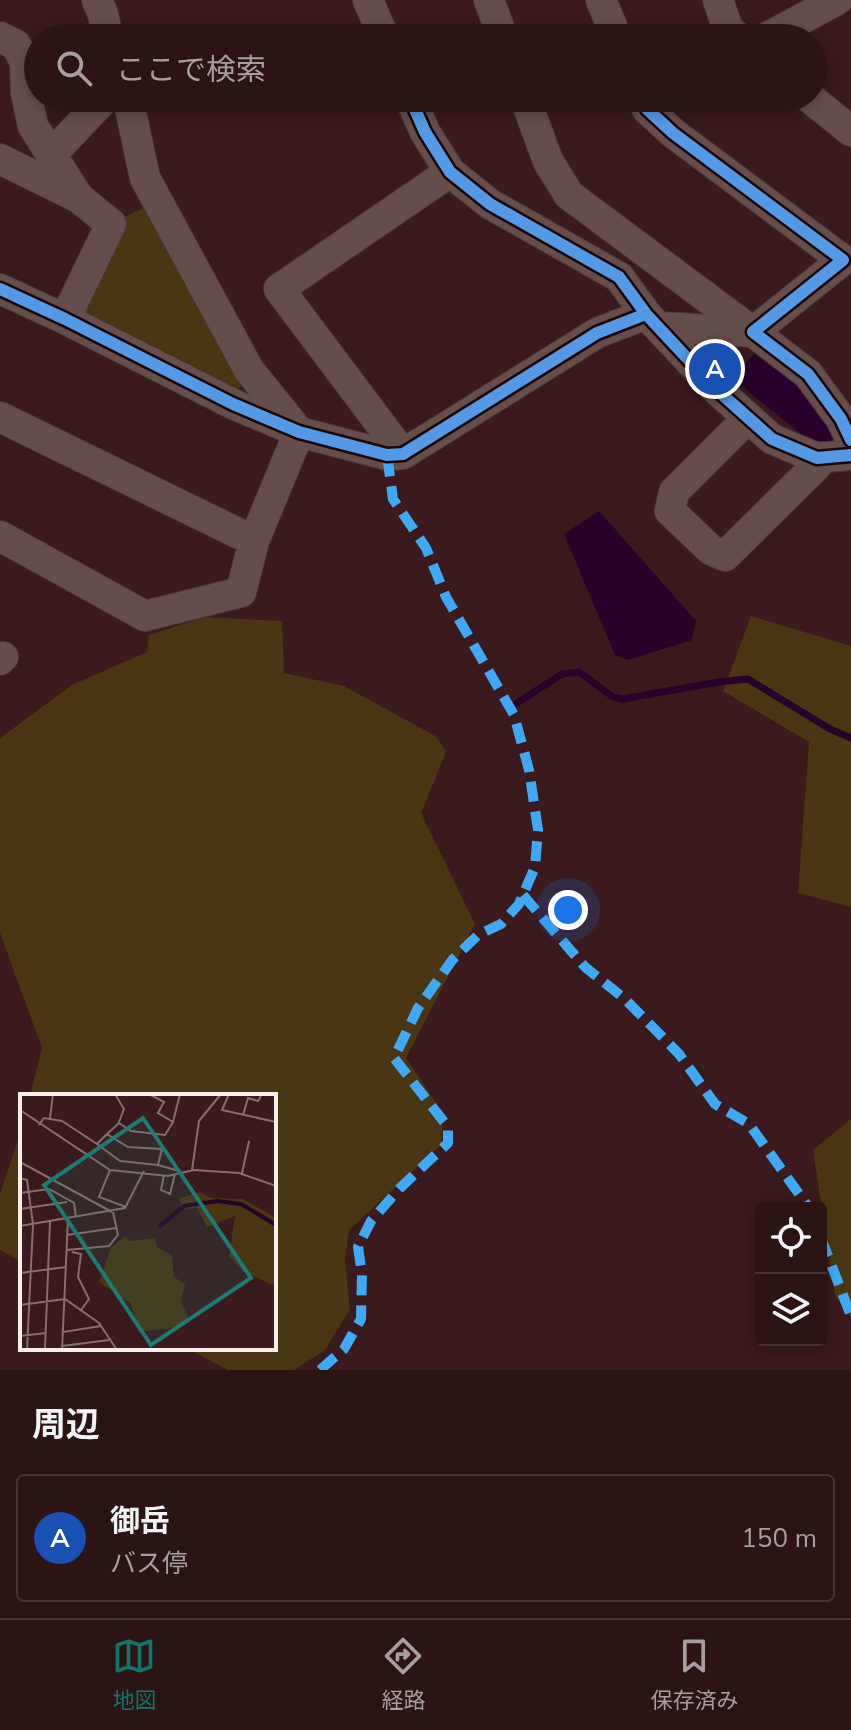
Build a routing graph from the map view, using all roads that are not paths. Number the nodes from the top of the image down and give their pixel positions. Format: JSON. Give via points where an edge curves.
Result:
{"nodes":[{"id":1,"x":97,"y":0,"type":"edge"},
{"id":2,"x":368,"y":0,"type":"edge"},
{"id":3,"x":489,"y":0,"type":"edge"},
{"id":4,"x":601,"y":0,"type":"edge"},
{"id":5,"x":718,"y":0,"type":"edge"},
{"id":6,"x":837,"y":0,"type":"edge"},
{"id":7,"x":105,"y":24,"type":"edge"},
{"id":8,"x":378,"y":24,"type":"edge"},
{"id":9,"x":498,"y":24,"type":"edge"},
{"id":10,"x":611,"y":24,"type":"edge"},
{"id":11,"x":726,"y":24,"type":"edge"},
{"id":12,"x":792,"y":24,"type":"edge"},
{"id":13,"x":0,"y":37,"type":"edge"},
{"id":14,"x":24,"y":60,"type":"edge"},
{"id":15,"x":30,"y":112,"type":"edge"},
{"id":16,"x":92,"y":112,"type":"edge"},
{"id":17,"x":131,"y":112,"type":"edge"},
{"id":18,"x":416,"y":112,"type":"edge"},
{"id":19,"x":530,"y":112,"type":"edge"},
{"id":20,"x":650,"y":112,"type":"edge"},
{"id":21,"x":827,"y":112,"type":"edge"},
{"id":22,"x":851,"y":131,"type":"edge"},
{"id":23,"x":51,"y":155,"type":"junction"},
{"id":24,"x":0,"y":159,"type":"edge"},
{"id":25,"x":450,"y":172,"type":"junction"},
{"id":26,"x":79,"y":198,"type":"junction"},
{"id":27,"x":847,"y":257,"type":"edge"},
{"id":28,"x":4,"y":298,"type":"edge"},
{"id":29,"x":65,"y":319,"type":"junction"},
{"id":30,"x":652,"y":321,"type":"junction"},
{"id":31,"x":753,"y":332,"type":"junction"},
{"id":32,"x":0,"y":417,"type":"edge"},
{"id":33,"x":748,"y":418,"type":"junction"},
{"id":34,"x":299,"y":432,"type":"junction"},
{"id":35,"x":851,"y":440,"type":"edge"},
{"id":36,"x":403,"y":454,"type":"junction"},
{"id":37,"x":851,"y":455,"type":"edge"},
{"id":38,"x":821,"y":457,"type":"junction"},
{"id":39,"x":0,"y":536,"type":"edge"},
{"id":40,"x":254,"y":541,"type":"junction"}],
"edges":[{"from":1,"to":7,"type":"street"},
{"from":2,"to":8,"type":"street"},
{"from":3,"to":9,"type":"street"},
{"from":4,"to":10,"type":"street"},
{"from":5,"to":11,"type":"street"},
{"from":6,"to":12,"type":"street"},
{"from":13,"to":14,"type":"street","via":[[16,45]]},
{"from":15,"to":23,"type":"street"},
{"from":16,"to":23,"type":"street"},
{"from":17,"to":34,"type":"street","via":[[145,178],[249,370]]},
{"from":18,"to":25,"type":"street"},
{"from":19,"to":31,"type":"street","via":[[548,161],[569,195]]},
{"from":20,"to":27,"type":"street"},
{"from":21,"to":22,"type":"street"},
{"from":23,"to":26,"type":"street"},
{"from":24,"to":26,"type":"street"},
{"from":25,"to":30,"type":"street","via":[[490,204],[619,277]]},
{"from":25,"to":36,"type":"street","via":[[279,289]]},
{"from":26,"to":29,"type":"street","via":[[111,224]]},
{"from":27,"to":31,"type":"street"},
{"from":28,"to":29,"type":"street"},
{"from":29,"to":34,"type":"street"},
{"from":30,"to":31,"type":"street"},
{"from":30,"to":33,"type":"street"},
{"from":30,"to":36,"type":"street","via":[[597,333]]},
{"from":31,"to":35,"type":"street","via":[[808,374]]},
{"from":32,"to":40,"type":"street"},
{"from":33,"to":38,"type":"street","via":[[772,439]]},
{"from":33,"to":38,"type":"street","via":[[674,492],[670,511],[711,550],[725,556]]},
{"from":34,"to":36,"type":"street","via":[[387,455]]},
{"from":34,"to":40,"type":"street"},
{"from":37,"to":38,"type":"street"},
{"from":39,"to":40,"type":"street","via":[[145,616],[241,592]]}]}
